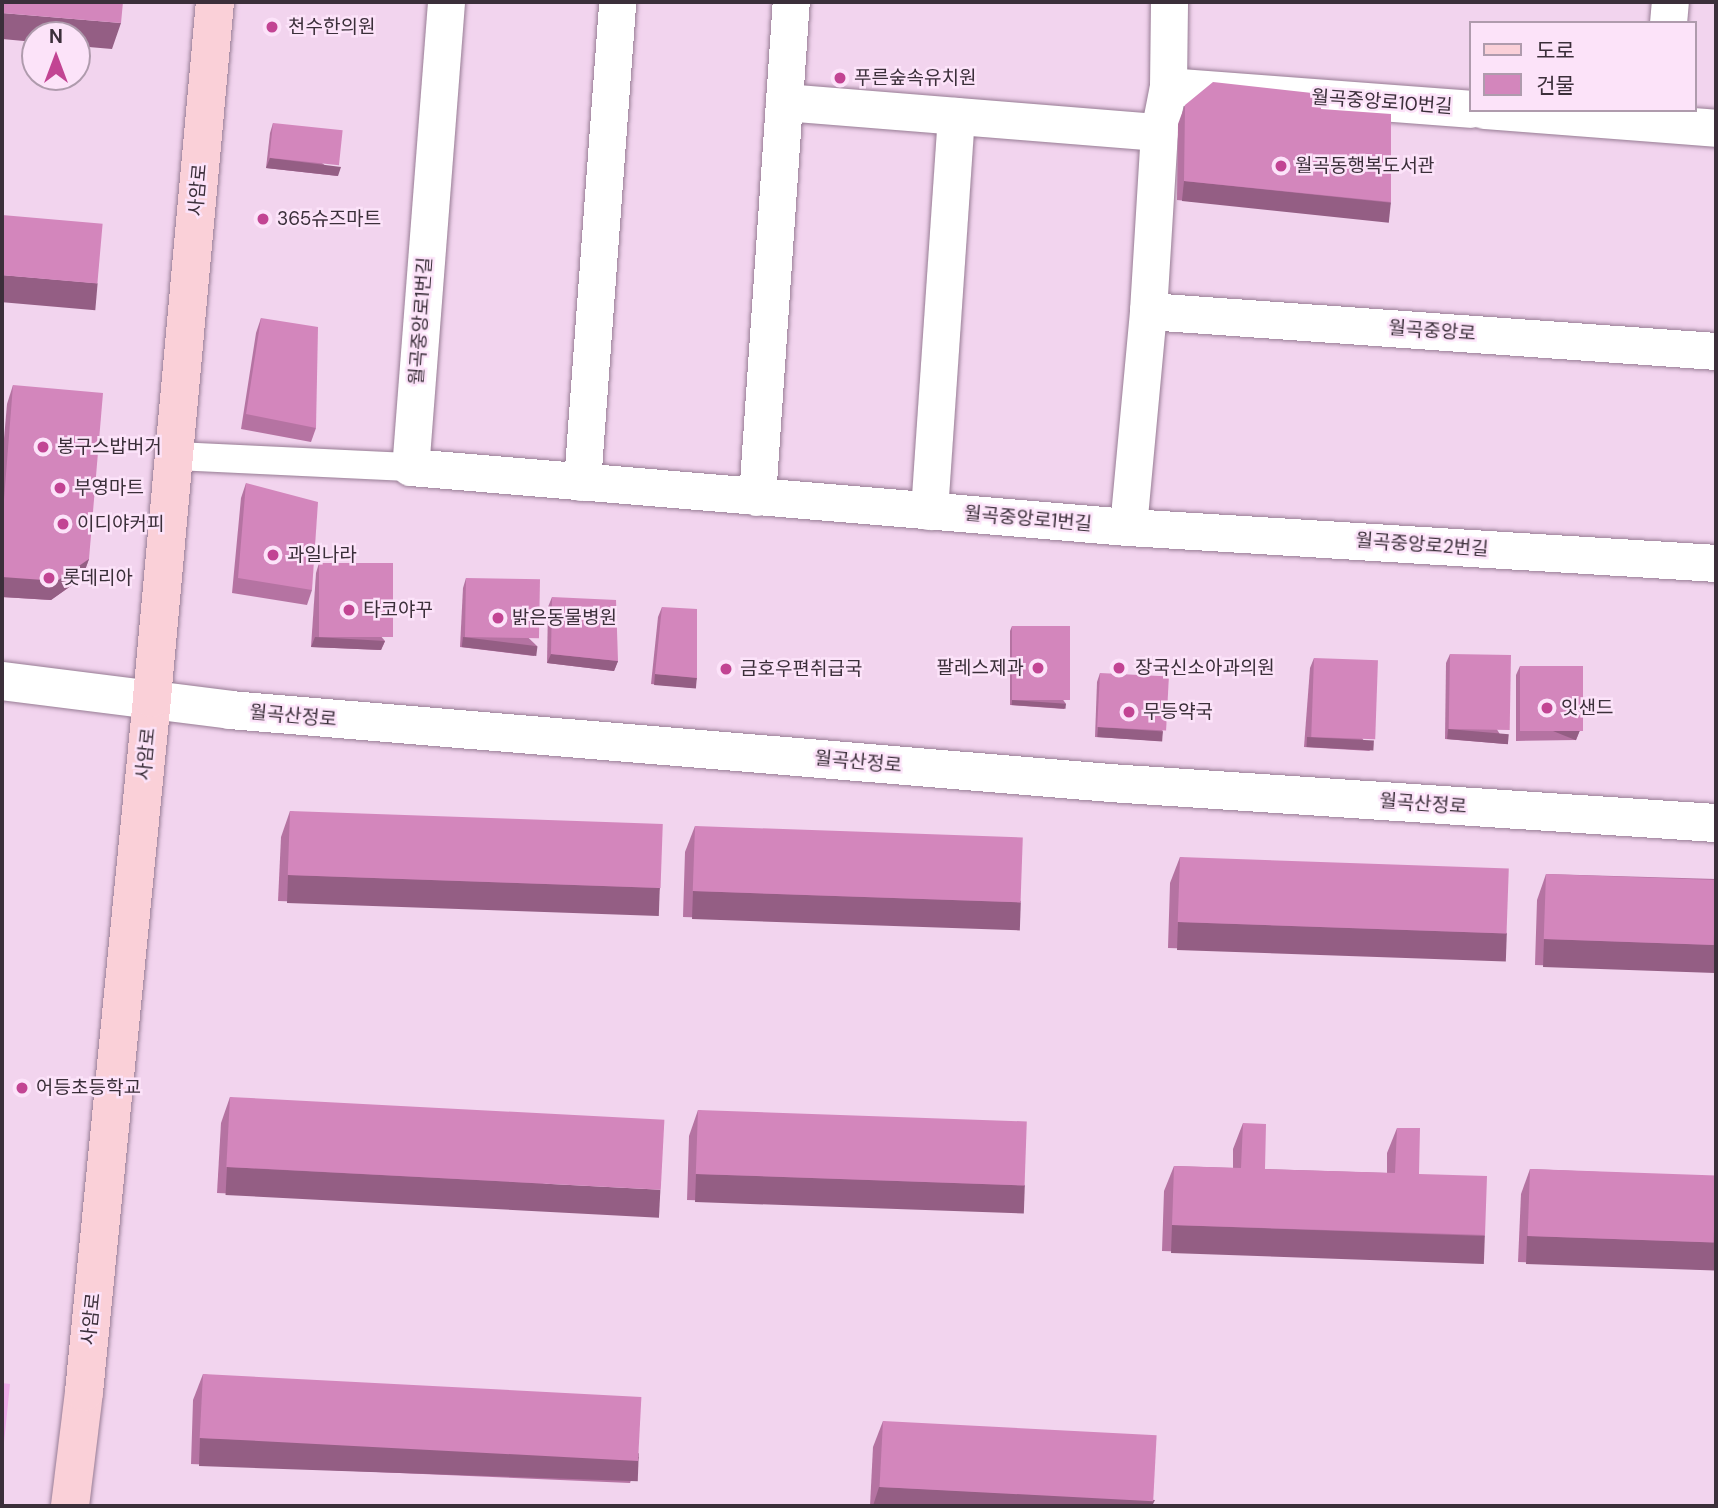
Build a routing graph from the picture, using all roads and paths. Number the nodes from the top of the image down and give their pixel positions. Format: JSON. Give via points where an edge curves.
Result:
{"nodes":[{"id":1,"x":215,"y":2,"type":"edge"},
{"id":2,"x":446,"y":2,"type":"edge"},
{"id":3,"x":617,"y":2,"type":"edge"},
{"id":4,"x":791,"y":2,"type":"edge"},
{"id":5,"x":1169,"y":2,"type":"edge"},
{"id":6,"x":1670,"y":2,"type":"edge"},
{"id":7,"x":1668,"y":21,"type":"edge"},
{"id":8,"x":1168,"y":86,"type":"junction"},
{"id":9,"x":784,"y":102,"type":"junction"},
{"id":10,"x":1470,"y":109,"type":"edge"},
{"id":11,"x":1535,"y":112,"type":"edge"},
{"id":12,"x":956,"y":116,"type":"junction"},
{"id":13,"x":1662,"y":117,"type":"edge"},
{"id":14,"x":1716,"y":128,"type":"edge"},
{"id":15,"x":1159,"y":132,"type":"junction"},
{"id":16,"x":1148,"y":311,"type":"junction"},
{"id":17,"x":1716,"y":351,"type":"edge"},
{"id":18,"x":174,"y":456,"type":"junction"},
{"id":19,"x":410,"y":467,"type":"junction"},
{"id":20,"x":582,"y":482,"type":"junction"},
{"id":21,"x":757,"y":496,"type":"junction"},
{"id":22,"x":929,"y":511,"type":"junction"},
{"id":23,"x":1128,"y":527,"type":"junction"},
{"id":24,"x":1716,"y":563,"type":"edge"},
{"id":25,"x":2,"y":681,"type":"edge"},
{"id":26,"x":152,"y":698,"type":"junction"},
{"id":27,"x":1716,"y":823,"type":"edge"},
{"id":28,"x":70,"y":1506,"type":"edge"}],
"edges":[{"from":1,"to":18,"type":"main road","name":"사암로"},
{"from":2,"to":19,"type":"street","name":"월곡중앙로1번길"},
{"from":3,"to":20,"type":"street"},
{"from":4,"to":9,"type":"street"},
{"from":5,"to":8,"type":"street"},
{"from":6,"to":7,"type":"street"},
{"from":8,"to":10,"type":"street","name":"월곡중앙로10번길"},
{"from":8,"to":15,"type":"street"},
{"from":9,"to":12,"type":"street"},
{"from":9,"to":21,"type":"street"},
{"from":11,"to":13,"type":"street"},
{"from":12,"to":15,"type":"street"},
{"from":12,"to":22,"type":"street"},
{"from":13,"to":14,"type":"street"},
{"from":15,"to":16,"type":"street"},
{"from":16,"to":17,"type":"street","name":"월곡중앙로"},
{"from":16,"to":23,"type":"street"},
{"from":18,"to":19,"type":"street"},
{"from":18,"to":26,"type":"main road","name":"사암로"},
{"from":19,"to":20,"type":"street","name":"월곡중앙로1번길"},
{"from":20,"to":21,"type":"street","name":"월곡중앙로1번길"},
{"from":21,"to":22,"type":"street","name":"월곡중앙로1번길"},
{"from":22,"to":23,"type":"street","name":"월곡중앙로1번길"},
{"from":23,"to":24,"type":"street","name":"월곡중앙로2번길"},
{"from":25,"to":26,"type":"street","name":"월곡산정로"},
{"from":26,"to":27,"type":"street","name":"월곡산정로","via":[[244,712],[1110,783]]},
{"from":26,"to":28,"type":"main road","name":"사암로"}]}
